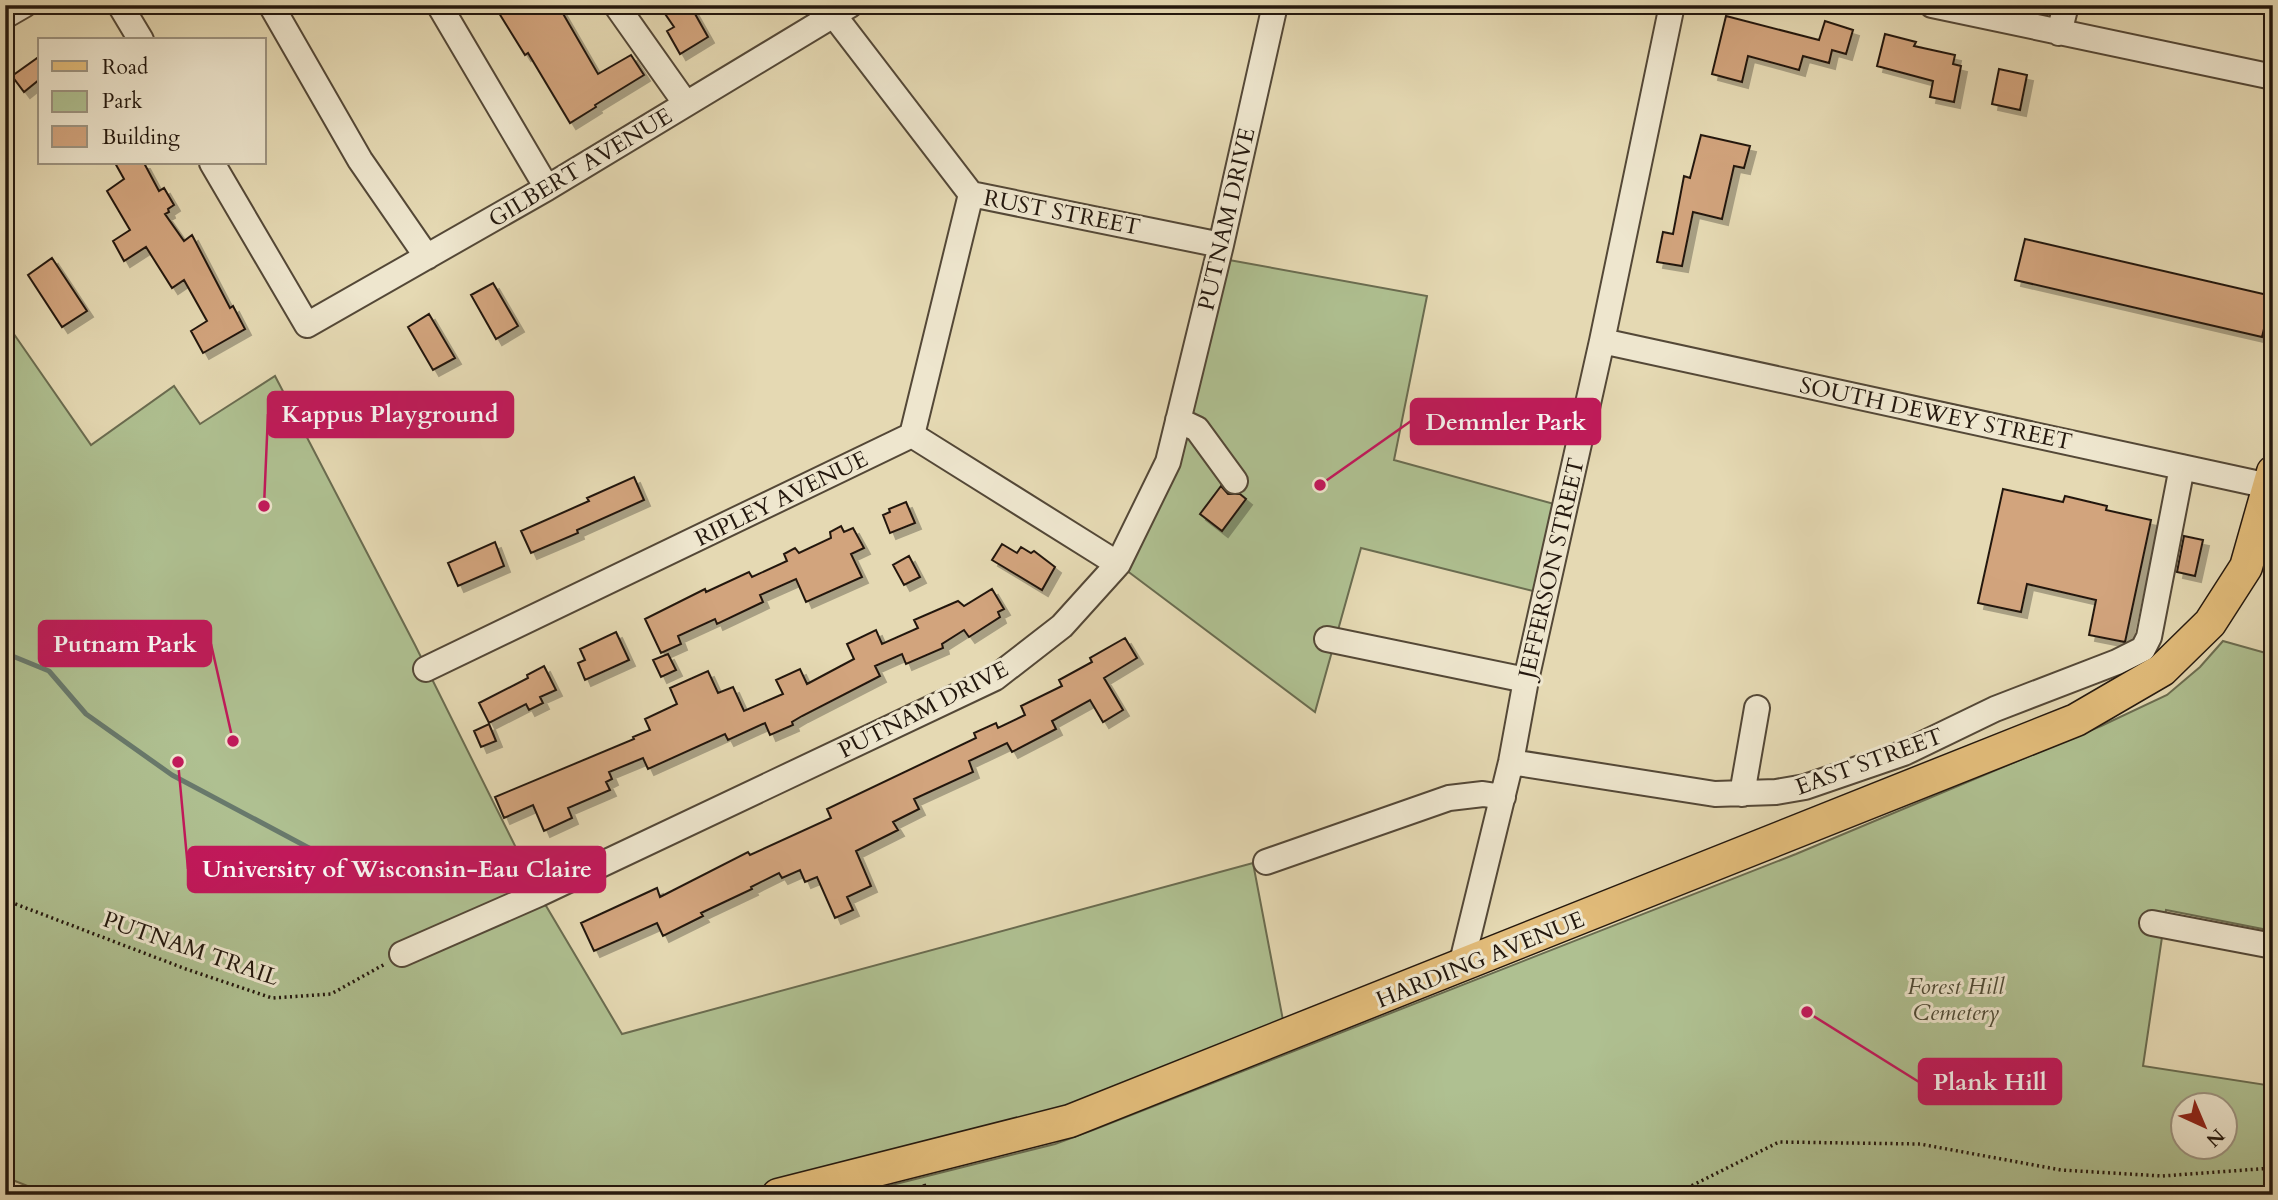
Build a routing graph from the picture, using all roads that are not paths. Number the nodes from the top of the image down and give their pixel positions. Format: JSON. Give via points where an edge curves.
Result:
{"nodes":[{"id":1,"x":24,"y":5,"type":"edge"},
{"id":2,"x":120,"y":5,"type":"edge"},
{"id":3,"x":271,"y":5,"type":"edge"},
{"id":4,"x":439,"y":5,"type":"edge"},
{"id":5,"x":616,"y":5,"type":"edge"},
{"id":6,"x":1275,"y":5,"type":"edge"},
{"id":7,"x":1672,"y":5,"type":"edge"},
{"id":8,"x":1932,"y":5,"type":"edge"},
{"id":9,"x":2066,"y":5,"type":"edge"},
{"id":10,"x":837,"y":9,"type":"edge"},
{"id":11,"x":5,"y":16,"type":"edge"},
{"id":12,"x":2059,"y":33,"type":"junction"},
{"id":13,"x":140,"y":38,"type":"edge"},
{"id":14,"x":2273,"y":77,"type":"edge"},
{"id":15,"x":686,"y":104,"type":"junction"},
{"id":16,"x":213,"y":164,"type":"edge"},
{"id":17,"x":547,"y":188,"type":"junction"},
{"id":18,"x":971,"y":194,"type":"junction"},
{"id":19,"x":1221,"y":245,"type":"junction"},
{"id":20,"x":427,"y":257,"type":"junction"},
{"id":21,"x":1602,"y":341,"type":"junction"},
{"id":22,"x":1178,"y":419,"type":"junction"},
{"id":23,"x":912,"y":435,"type":"junction"},
{"id":24,"x":2182,"y":467,"type":"junction"},
{"id":25,"x":2271,"y":479,"type":"edge"},
{"id":26,"x":1235,"y":481,"type":"dead end"},
{"id":27,"x":1118,"y":564,"type":"junction"},
{"id":28,"x":1326,"y":639,"type":"dead end"},
{"id":29,"x":2152,"y":659,"type":"junction"},
{"id":30,"x":426,"y":669,"type":"dead end"},
{"id":31,"x":1526,"y":680,"type":"junction"},
{"id":32,"x":1757,"y":708,"type":"dead end"},
{"id":33,"x":1511,"y":762,"type":"junction"},
{"id":34,"x":1742,"y":794,"type":"junction"},
{"id":35,"x":1503,"y":797,"type":"junction"},
{"id":36,"x":1266,"y":862,"type":"dead end"},
{"id":37,"x":2152,"y":923,"type":"dead end"},
{"id":38,"x":2273,"y":946,"type":"edge"},
{"id":39,"x":402,"y":954,"type":"road end"},
{"id":40,"x":1461,"y":966,"type":"junction"},
{"id":41,"x":778,"y":1195,"type":"edge"}],
"edges":[{"from":1,"to":11,"type":"street"},
{"from":2,"to":13,"type":"street"},
{"from":3,"to":20,"type":"street","via":[[360,160]]},
{"from":4,"to":17,"type":"street"},
{"from":5,"to":15,"type":"street"},
{"from":6,"to":19,"type":"street","name":"PUTNAM DRIVE"},
{"from":7,"to":21,"type":"street","name":"JEFFERSON STREET"},
{"from":8,"to":12,"type":"street"},
{"from":9,"to":12,"type":"street"},
{"from":10,"to":15,"type":"street","name":"GILBERT AVENUE"},
{"from":10,"to":18,"type":"street","name":"RUST STREET"},
{"from":12,"to":14,"type":"street"},
{"from":15,"to":17,"type":"street","name":"GILBERT AVENUE"},
{"from":16,"to":20,"type":"street","name":"GILBERT AVENUE","via":[[307,325]]},
{"from":17,"to":20,"type":"street","name":"GILBERT AVENUE"},
{"from":18,"to":19,"type":"street","name":"RUST STREET"},
{"from":18,"to":23,"type":"street"},
{"from":19,"to":22,"type":"street","name":"PUTNAM DRIVE"},
{"from":21,"to":24,"type":"street","name":"SOUTH DEWEY STREET"},
{"from":21,"to":31,"type":"street","name":"JEFFERSON STREET"},
{"from":22,"to":26,"type":"street","via":[[1197,429]]},
{"from":22,"to":27,"type":"street","name":"PUTNAM DRIVE","via":[[1168,462]]},
{"from":23,"to":27,"type":"street"},
{"from":23,"to":30,"type":"street","name":"RIPLEY AVENUE"},
{"from":24,"to":25,"type":"street","name":"SOUTH DEWEY STREET"},
{"from":24,"to":29,"type":"street","via":[[2149,637]]},
{"from":25,"to":29,"type":"main road","name":"HARDING AVENUE","via":[[2246,567],[2210,623]]},
{"from":27,"to":39,"type":"street","name":"PUTNAM DRIVE","via":[[1062,626],[995,678],[551,889]]},
{"from":28,"to":31,"type":"street"},
{"from":29,"to":34,"type":"street","name":"EAST STREET","via":[[2117,662],[1995,709],[1904,752],[1805,788]]},
{"from":29,"to":40,"type":"main road","name":"HARDING AVENUE","via":[[2076,720]]},
{"from":31,"to":33,"type":"street","name":"JEFFERSON STREET"},
{"from":32,"to":34,"type":"street"},
{"from":33,"to":34,"type":"street","name":"EAST STREET","via":[[1689,791]]},
{"from":33,"to":35,"type":"street","name":"JEFFERSON STREET"},
{"from":35,"to":36,"type":"street","via":[[1449,798]]},
{"from":35,"to":40,"type":"street","name":"JEFFERSON STREET"},
{"from":37,"to":38,"type":"street"},
{"from":40,"to":41,"type":"main road","name":"HARDING AVENUE","via":[[1070,1121]]}]}
